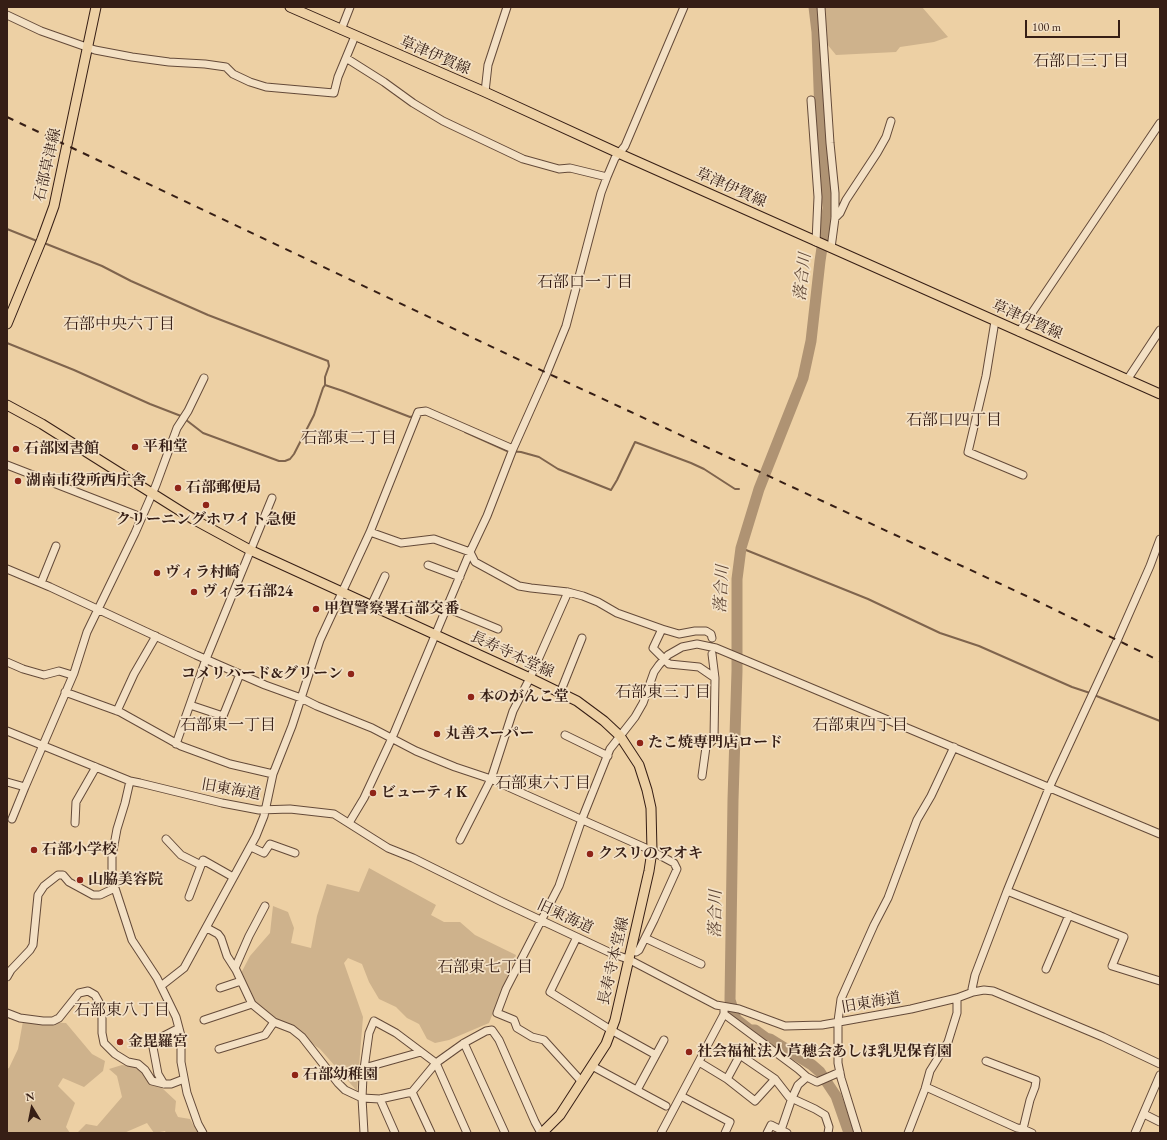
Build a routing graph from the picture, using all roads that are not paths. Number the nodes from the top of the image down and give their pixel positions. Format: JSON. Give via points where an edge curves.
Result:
{"nodes":[{"id":1,"x":96,"y":7,"type":"edge"},
{"id":2,"x":290,"y":7,"type":"edge"},
{"id":3,"x":350,"y":7,"type":"edge"},
{"id":4,"x":507,"y":7,"type":"edge"},
{"id":5,"x":684,"y":7,"type":"edge"},
{"id":6,"x":821,"y":7,"type":"edge"},
{"id":7,"x":7,"y":15,"type":"edge"},
{"id":8,"x":341,"y":30,"type":"junction"},
{"id":9,"x":355,"y":36,"type":"junction"},
{"id":10,"x":87,"y":47,"type":"junction"},
{"id":11,"x":346,"y":58,"type":"junction"},
{"id":12,"x":485,"y":92,"type":"junction"},
{"id":13,"x":811,"y":100,"type":"dead end"},
{"id":14,"x":891,"y":121,"type":"dead end"},
{"id":15,"x":1160,"y":123,"type":"edge"},
{"id":16,"x":619,"y":154,"type":"junction"},
{"id":17,"x":607,"y":177,"type":"junction"},
{"id":18,"x":835,"y":218,"type":"junction"},
{"id":19,"x":817,"y":242,"type":"junction"},
{"id":20,"x":830,"y":248,"type":"junction"},
{"id":21,"x":995,"y":321,"type":"junction"},
{"id":22,"x":7,"y":324,"type":"edge"},
{"id":23,"x":1160,"y":330,"type":"edge"},
{"id":24,"x":1019,"y":332,"type":"junction"},
{"id":25,"x":204,"y":378,"type":"dead end"},
{"id":26,"x":1127,"y":380,"type":"junction"},
{"id":27,"x":1160,"y":394,"type":"edge"},
{"id":28,"x":7,"y":405,"type":"edge"},
{"id":29,"x":513,"y":449,"type":"junction"},
{"id":30,"x":7,"y":464,"type":"edge"},
{"id":31,"x":1023,"y":475,"type":"dead end"},
{"id":32,"x":152,"y":494,"type":"junction"},
{"id":33,"x":272,"y":498,"type":"dead end"},
{"id":34,"x":141,"y":517,"type":"junction"},
{"id":35,"x":370,"y":532,"type":"junction"},
{"id":36,"x":1160,"y":542,"type":"edge"},
{"id":37,"x":56,"y":546,"type":"dead end"},
{"id":38,"x":250,"y":550,"type":"junction"},
{"id":39,"x":470,"y":552,"type":"junction"},
{"id":40,"x":428,"y":565,"type":"dead end"},
{"id":41,"x":7,"y":570,"type":"edge"},
{"id":42,"x":385,"y":576,"type":"dead end"},
{"id":43,"x":460,"y":577,"type":"junction"},
{"id":44,"x":41,"y":583,"type":"junction"},
{"id":45,"x":568,"y":592,"type":"junction"},
{"id":46,"x":342,"y":593,"type":"junction"},
{"id":47,"x":371,"y":606,"type":"junction"},
{"id":48,"x":447,"y":608,"type":"junction"},
{"id":49,"x":97,"y":610,"type":"junction"},
{"id":50,"x":498,"y":629,"type":"dead end"},
{"id":51,"x":662,"y":629,"type":"junction"},
{"id":52,"x":436,"y":635,"type":"junction"},
{"id":53,"x":156,"y":636,"type":"junction"},
{"id":54,"x":582,"y":638,"type":"dead end"},
{"id":55,"x":712,"y":638,"type":"dead end"},
{"id":56,"x":712,"y":654,"type":"dead end"},
{"id":57,"x":206,"y":659,"type":"junction"},
{"id":58,"x":664,"y":659,"type":"junction"},
{"id":59,"x":7,"y":662,"type":"edge"},
{"id":60,"x":240,"y":674,"type":"junction"},
{"id":61,"x":72,"y":675,"type":"junction"},
{"id":62,"x":530,"y":678,"type":"junction"},
{"id":63,"x":715,"y":678,"type":"junction"},
{"id":64,"x":65,"y":692,"type":"junction"},
{"id":65,"x":560,"y":693,"type":"junction"},
{"id":66,"x":301,"y":698,"type":"junction"},
{"id":67,"x":190,"y":705,"type":"junction"},
{"id":68,"x":117,"y":711,"type":"junction"},
{"id":69,"x":7,"y":731,"type":"edge"},
{"id":70,"x":565,"y":735,"type":"dead end"},
{"id":71,"x":620,"y":736,"type":"junction"},
{"id":72,"x":392,"y":738,"type":"junction"},
{"id":73,"x":176,"y":744,"type":"junction"},
{"id":74,"x":44,"y":745,"type":"junction"},
{"id":75,"x":954,"y":747,"type":"junction"},
{"id":76,"x":608,"y":756,"type":"junction"},
{"id":77,"x":96,"y":767,"type":"junction"},
{"id":78,"x":273,"y":774,"type":"junction"},
{"id":79,"x":702,"y":776,"type":"dead end"},
{"id":80,"x":491,"y":779,"type":"junction"},
{"id":81,"x":130,"y":781,"type":"junction"},
{"id":82,"x":7,"y":782,"type":"edge"},
{"id":83,"x":25,"y":787,"type":"junction"},
{"id":84,"x":1049,"y":788,"type":"junction"},
{"id":85,"x":266,"y":809,"type":"junction"},
{"id":86,"x":12,"y":819,"type":"dead end"},
{"id":87,"x":582,"y":819,"type":"junction"},
{"id":88,"x":75,"y":823,"type":"dead end"},
{"id":89,"x":349,"y":823,"type":"junction"},
{"id":90,"x":1160,"y":834,"type":"edge"},
{"id":91,"x":166,"y":839,"type":"dead end"},
{"id":92,"x":460,"y":840,"type":"dead end"},
{"id":93,"x":251,"y":847,"type":"junction"},
{"id":94,"x":652,"y":851,"type":"junction"},
{"id":95,"x":295,"y":853,"type":"dead end"},
{"id":96,"x":201,"y":865,"type":"junction"},
{"id":97,"x":233,"y":877,"type":"junction"},
{"id":98,"x":115,"y":888,"type":"junction"},
{"id":99,"x":1007,"y":891,"type":"junction"},
{"id":100,"x":189,"y":897,"type":"dead end"},
{"id":101,"x":265,"y":906,"type":"dead end"},
{"id":102,"x":1069,"y":915,"type":"junction"},
{"id":103,"x":540,"y":920,"type":"junction"},
{"id":104,"x":207,"y":928,"type":"junction"},
{"id":105,"x":577,"y":937,"type":"junction"},
{"id":106,"x":645,"y":938,"type":"junction"},
{"id":107,"x":630,"y":954,"type":"junction"},
{"id":108,"x":701,"y":964,"type":"dead end"},
{"id":109,"x":235,"y":968,"type":"junction"},
{"id":110,"x":1046,"y":969,"type":"dead end"},
{"id":111,"x":7,"y":977,"type":"edge"},
{"id":112,"x":241,"y":981,"type":"junction"},
{"id":113,"x":1160,"y":981,"type":"edge"},
{"id":114,"x":161,"y":986,"type":"junction"},
{"id":115,"x":220,"y":988,"type":"dead end"},
{"id":116,"x":973,"y":992,"type":"junction"},
{"id":117,"x":957,"y":998,"type":"junction"},
{"id":118,"x":252,"y":1004,"type":"junction"},
{"id":119,"x":725,"y":1010,"type":"junction"},
{"id":120,"x":7,"y":1013,"type":"edge"},
{"id":121,"x":204,"y":1020,"type":"dead end"},
{"id":122,"x":274,"y":1022,"type":"junction"},
{"id":123,"x":838,"y":1022,"type":"junction"},
{"id":124,"x":179,"y":1028,"type":"junction"},
{"id":125,"x":611,"y":1030,"type":"junction"},
{"id":126,"x":664,"y":1040,"type":"dead end"},
{"id":127,"x":464,"y":1044,"type":"junction"},
{"id":128,"x":219,"y":1049,"type":"dead end"},
{"id":129,"x":421,"y":1052,"type":"junction"},
{"id":130,"x":656,"y":1055,"type":"junction"},
{"id":131,"x":986,"y":1061,"type":"dead end"},
{"id":132,"x":698,"y":1062,"type":"junction"},
{"id":133,"x":436,"y":1063,"type":"junction"},
{"id":134,"x":1160,"y":1064,"type":"edge"},
{"id":135,"x":592,"y":1066,"type":"junction"},
{"id":136,"x":364,"y":1068,"type":"junction"},
{"id":137,"x":840,"y":1072,"type":"junction"},
{"id":138,"x":1160,"y":1075,"type":"edge"},
{"id":139,"x":807,"y":1077,"type":"junction"},
{"id":140,"x":184,"y":1079,"type":"junction"},
{"id":141,"x":727,"y":1079,"type":"junction"},
{"id":142,"x":775,"y":1079,"type":"junction"},
{"id":143,"x":582,"y":1082,"type":"junction"},
{"id":144,"x":164,"y":1084,"type":"junction"},
{"id":145,"x":926,"y":1087,"type":"junction"},
{"id":146,"x":637,"y":1090,"type":"junction"},
{"id":147,"x":412,"y":1092,"type":"junction"},
{"id":148,"x":682,"y":1096,"type":"junction"},
{"id":149,"x":362,"y":1098,"type":"junction"},
{"id":150,"x":792,"y":1098,"type":"junction"},
{"id":151,"x":380,"y":1099,"type":"junction"},
{"id":152,"x":666,"y":1106,"type":"dead end"},
{"id":153,"x":1144,"y":1114,"type":"junction"},
{"id":154,"x":1160,"y":1122,"type":"edge"},
{"id":155,"x":784,"y":1131,"type":"edge"},
{"id":156,"x":1022,"y":1131,"type":"edge"},
{"id":157,"x":203,"y":1133,"type":"edge"},
{"id":158,"x":364,"y":1133,"type":"edge"},
{"id":159,"x":395,"y":1133,"type":"edge"},
{"id":160,"x":431,"y":1133,"type":"edge"},
{"id":161,"x":467,"y":1133,"type":"edge"},
{"id":162,"x":505,"y":1133,"type":"edge"},
{"id":163,"x":541,"y":1133,"type":"edge"},
{"id":164,"x":661,"y":1133,"type":"edge"},
{"id":165,"x":725,"y":1133,"type":"edge"},
{"id":166,"x":767,"y":1133,"type":"edge"},
{"id":167,"x":828,"y":1133,"type":"edge"},
{"id":168,"x":858,"y":1133,"type":"edge"},
{"id":169,"x":908,"y":1133,"type":"edge"},
{"id":170,"x":1032,"y":1133,"type":"edge"},
{"id":171,"x":1136,"y":1133,"type":"edge"}],
"edges":[{"from":1,"to":10,"type":"main road","name":"石部草津線"},
{"from":2,"to":8,"type":"main road","name":"草津伊賀線"},
{"from":3,"to":8,"type":"street"},
{"from":4,"to":12,"type":"street","via":[[488,64]]},
{"from":5,"to":16,"type":"street","via":[[625,146]]},
{"from":6,"to":18,"type":"street","via":[[836,193]]},
{"from":7,"to":10,"type":"street","via":[[41,31]]},
{"from":8,"to":9,"type":"main road","name":"草津伊賀線"},
{"from":9,"to":11,"type":"street"},
{"from":9,"to":12,"type":"main road","name":"草津伊賀線"},
{"from":10,"to":11,"type":"street","via":[[132,57],[226,67],[233,74],[266,87],[334,93]]},
{"from":10,"to":22,"type":"main road","name":"石部草津線","via":[[54,206]]},
{"from":11,"to":17,"type":"street","via":[[413,104],[516,156],[560,169],[570,168]]},
{"from":12,"to":16,"type":"main road","name":"草津伊賀線"},
{"from":13,"to":19,"type":"street","via":[[818,197]]},
{"from":14,"to":18,"type":"street","via":[[886,138]]},
{"from":15,"to":24,"type":"street"},
{"from":16,"to":17,"type":"street","via":[[614,158]]},
{"from":16,"to":19,"type":"main road","name":"草津伊賀線"},
{"from":17,"to":29,"type":"street","via":[[566,326]]},
{"from":18,"to":20,"type":"street"},
{"from":19,"to":20,"type":"main road","name":"草津伊賀線"},
{"from":20,"to":21,"type":"main road","name":"草津伊賀線"},
{"from":21,"to":24,"type":"main road","name":"草津伊賀線"},
{"from":21,"to":31,"type":"street","via":[[986,376],[968,452]]},
{"from":23,"to":26,"type":"street"},
{"from":24,"to":26,"type":"main road","name":"草津伊賀線"},
{"from":25,"to":32,"type":"street","via":[[177,428]]},
{"from":26,"to":27,"type":"main road","name":"草津伊賀線"},
{"from":28,"to":32,"type":"main road","name":"長寿寺本堂線","via":[[42,424]]},
{"from":29,"to":35,"type":"street","via":[[426,411],[418,412]]},
{"from":29,"to":39,"type":"street"},
{"from":30,"to":34,"type":"street"},
{"from":32,"to":34,"type":"street"},
{"from":32,"to":38,"type":"main road","name":"長寿寺本堂線"},
{"from":33,"to":38,"type":"street"},
{"from":34,"to":49,"type":"street"},
{"from":35,"to":39,"type":"street","via":[[401,543],[434,539]]},
{"from":35,"to":46,"type":"street"},
{"from":36,"to":84,"type":"street"},
{"from":37,"to":44,"type":"street"},
{"from":38,"to":46,"type":"main road","name":"長寿寺本堂線"},
{"from":38,"to":57,"type":"street"},
{"from":39,"to":43,"type":"street"},
{"from":39,"to":45,"type":"street","via":[[475,562],[519,586]]},
{"from":40,"to":43,"type":"street"},
{"from":41,"to":44,"type":"street"},
{"from":42,"to":47,"type":"street"},
{"from":43,"to":48,"type":"street"},
{"from":44,"to":49,"type":"street"},
{"from":45,"to":51,"type":"street"},
{"from":45,"to":62,"type":"street"},
{"from":46,"to":47,"type":"main road","name":"長寿寺本堂線"},
{"from":46,"to":66,"type":"street","via":[[320,640]]},
{"from":47,"to":52,"type":"main road","name":"長寿寺本堂線"},
{"from":48,"to":50,"type":"street"},
{"from":48,"to":52,"type":"street"},
{"from":49,"to":53,"type":"street"},
{"from":49,"to":61,"type":"street"},
{"from":51,"to":55,"type":"street","via":[[679,634],[706,631]]},
{"from":51,"to":58,"type":"street","via":[[653,648]]},
{"from":52,"to":62,"type":"main road","name":"長寿寺本堂線"},
{"from":52,"to":72,"type":"street"},
{"from":53,"to":57,"type":"street"},
{"from":53,"to":68,"type":"street"},
{"from":54,"to":65,"type":"street"},
{"from":56,"to":63,"type":"street"},
{"from":57,"to":60,"type":"street"},
{"from":57,"to":67,"type":"street"},
{"from":58,"to":63,"type":"street","via":[[669,664],[699,667]]},
{"from":58,"to":71,"type":"street","via":[[654,672],[643,702]]},
{"from":58,"to":75,"type":"street","via":[[682,647],[697,644],[711,646]]},
{"from":59,"to":61,"type":"street","via":[[44,675],[59,671]]},
{"from":60,"to":66,"type":"street"},
{"from":60,"to":67,"type":"street","via":[[223,716]]},
{"from":61,"to":64,"type":"street"},
{"from":62,"to":65,"type":"main road","name":"長寿寺本堂線"},
{"from":62,"to":80,"type":"street","via":[[513,712]]},
{"from":63,"to":79,"type":"street","via":[[714,739],[706,747]]},
{"from":64,"to":68,"type":"street"},
{"from":64,"to":74,"type":"street"},
{"from":65,"to":71,"type":"main road","name":"長寿寺本堂線","via":[[593,713]]},
{"from":66,"to":72,"type":"street"},
{"from":66,"to":78,"type":"street"},
{"from":67,"to":73,"type":"street"},
{"from":68,"to":73,"type":"street"},
{"from":69,"to":74,"type":"street","name":"旧東海道"},
{"from":70,"to":76,"type":"street"},
{"from":71,"to":76,"type":"street"},
{"from":71,"to":94,"type":"main road","name":"長寿寺本堂線","via":[[639,765],[647,790],[651,808]]},
{"from":72,"to":80,"type":"street","via":[[455,767]]},
{"from":72,"to":89,"type":"street","via":[[364,798]]},
{"from":73,"to":78,"type":"street","via":[[230,764]]},
{"from":74,"to":77,"type":"street","name":"旧東海道"},
{"from":74,"to":83,"type":"street"},
{"from":75,"to":84,"type":"street"},
{"from":75,"to":123,"type":"street","via":[[917,820],[888,898],[841,999]]},
{"from":76,"to":87,"type":"street"},
{"from":77,"to":81,"type":"street","name":"旧東海道"},
{"from":77,"to":88,"type":"street","via":[[76,802]]},
{"from":78,"to":85,"type":"street"},
{"from":80,"to":87,"type":"street"},
{"from":80,"to":92,"type":"street"},
{"from":81,"to":85,"type":"street","name":"旧東海道","via":[[222,803]]},
{"from":81,"to":98,"type":"street","via":[[116,829],[112,856]]},
{"from":82,"to":83,"type":"street"},
{"from":83,"to":86,"type":"street"},
{"from":84,"to":90,"type":"street"},
{"from":84,"to":99,"type":"street"},
{"from":85,"to":89,"type":"street","name":"旧東海道","via":[[334,814]]},
{"from":85,"to":93,"type":"street"},
{"from":87,"to":94,"type":"street"},
{"from":87,"to":103,"type":"street","via":[[559,886]]},
{"from":89,"to":103,"type":"street","name":"旧東海道","via":[[388,848]]},
{"from":91,"to":96,"type":"street","via":[[181,855]]},
{"from":93,"to":95,"type":"street","via":[[264,853],[270,844]]},
{"from":93,"to":97,"type":"street"},
{"from":94,"to":106,"type":"street","via":[[674,863],[677,868]]},
{"from":94,"to":107,"type":"main road","name":"長寿寺本堂線"},
{"from":96,"to":97,"type":"street","via":[[203,860]]},
{"from":96,"to":100,"type":"street"},
{"from":97,"to":104,"type":"street"},
{"from":98,"to":111,"type":"street","via":[[93,895],[69,882],[63,875],[58,875],[44,886],[38,895],[33,945]]},
{"from":98,"to":114,"type":"street","via":[[132,940]]},
{"from":99,"to":102,"type":"street"},
{"from":99,"to":116,"type":"street","via":[[975,975]]},
{"from":101,"to":109,"type":"street"},
{"from":102,"to":110,"type":"street"},
{"from":102,"to":113,"type":"street","via":[[1124,937],[1112,966]]},
{"from":103,"to":105,"type":"street","name":"旧東海道"},
{"from":103,"to":143,"type":"street","via":[[506,989],[498,1013],[514,1020],[517,1028],[532,1037],[544,1040]]},
{"from":104,"to":109,"type":"street","via":[[221,938],[227,956]]},
{"from":104,"to":114,"type":"street","via":[[184,968]]},
{"from":105,"to":107,"type":"street","name":"旧東海道","via":[[613,954]]},
{"from":105,"to":125,"type":"street","via":[[550,992]]},
{"from":106,"to":107,"type":"street","via":[[639,950]]},
{"from":106,"to":108,"type":"street"},
{"from":107,"to":119,"type":"street","name":"旧東海道","via":[[702,999]]},
{"from":107,"to":125,"type":"main road","name":"長寿寺本堂線"},
{"from":109,"to":112,"type":"street"},
{"from":112,"to":115,"type":"street"},
{"from":112,"to":118,"type":"street"},
{"from":114,"to":124,"type":"street"},
{"from":116,"to":117,"type":"street","name":"旧東海道"},
{"from":116,"to":134,"type":"street","name":"旧東海道","via":[[993,991]]},
{"from":117,"to":123,"type":"street","name":"旧東海道"},
{"from":117,"to":145,"type":"street","via":[[957,1014],[948,1042],[930,1071]]},
{"from":118,"to":121,"type":"street"},
{"from":118,"to":122,"type":"street"},
{"from":119,"to":123,"type":"street","name":"旧東海道","via":[[739,1009],[785,1026]]},
{"from":119,"to":132,"type":"street"},
{"from":119,"to":139,"type":"street"},
{"from":120,"to":144,"type":"street","via":[[20,1018],[53,1021],[59,1018],[79,993],[88,991],[95,995],[100,1004],[104,1044],[128,1062],[138,1064],[152,1081]]},
{"from":122,"to":128,"type":"street","via":[[265,1035]]},
{"from":122,"to":149,"type":"street","via":[[292,1029],[302,1037],[338,1083],[345,1090]]},
{"from":123,"to":137,"type":"street"},
{"from":124,"to":140,"type":"street"},
{"from":124,"to":144,"type":"street","via":[[152,1042],[158,1074]]},
{"from":125,"to":130,"type":"street"},
{"from":125,"to":135,"type":"main road","name":"長寿寺本堂線","via":[[606,1044]]},
{"from":126,"to":130,"type":"street"},
{"from":127,"to":133,"type":"street"},
{"from":127,"to":162,"type":"street"},
{"from":127,"to":163,"type":"street","via":[[492,1030]]},
{"from":129,"to":133,"type":"street"},
{"from":129,"to":136,"type":"street"},
{"from":129,"to":136,"type":"street","via":[[396,1033],[374,1021],[369,1033]]},
{"from":130,"to":146,"type":"street"},
{"from":131,"to":156,"type":"street","via":[[1036,1080]]},
{"from":132,"to":141,"type":"street"},
{"from":132,"to":148,"type":"street"},
{"from":133,"to":147,"type":"street"},
{"from":133,"to":161,"type":"street"},
{"from":135,"to":143,"type":"main road","name":"長寿寺本堂線"},
{"from":135,"to":146,"type":"street"},
{"from":136,"to":149,"type":"street"},
{"from":137,"to":139,"type":"street","via":[[817,1082]]},
{"from":137,"to":168,"type":"street"},
{"from":138,"to":153,"type":"street"},
{"from":139,"to":150,"type":"street","via":[[798,1085]]},
{"from":140,"to":144,"type":"street"},
{"from":140,"to":157,"type":"street"},
{"from":141,"to":142,"type":"street","via":[[755,1101]]},
{"from":141,"to":142,"type":"street","via":[[740,1055]]},
{"from":142,"to":150,"type":"street"},
{"from":143,"to":163,"type":"main road","name":"長寿寺本堂線","via":[[560,1115]]},
{"from":145,"to":156,"type":"street"},
{"from":145,"to":169,"type":"street"},
{"from":146,"to":152,"type":"street"},
{"from":147,"to":151,"type":"street"},
{"from":147,"to":160,"type":"street"},
{"from":148,"to":164,"type":"street"},
{"from":148,"to":165,"type":"street","via":[[730,1122]]},
{"from":149,"to":151,"type":"street"},
{"from":149,"to":158,"type":"street"},
{"from":150,"to":155,"type":"street"},
{"from":150,"to":167,"type":"street","via":[[825,1115]]},
{"from":151,"to":159,"type":"street"},
{"from":153,"to":154,"type":"street"},
{"from":153,"to":171,"type":"street"},
{"from":155,"to":166,"type":"street","via":[[771,1125]]},
{"from":156,"to":170,"type":"street"}]}
